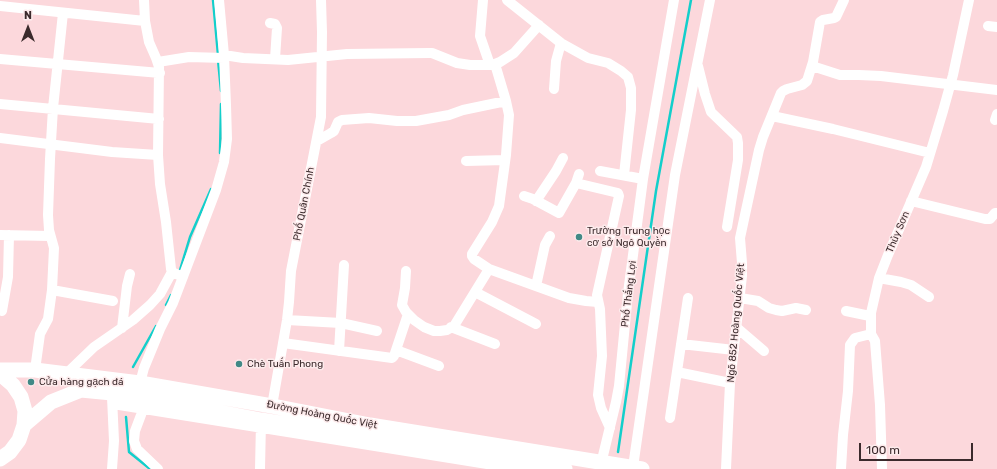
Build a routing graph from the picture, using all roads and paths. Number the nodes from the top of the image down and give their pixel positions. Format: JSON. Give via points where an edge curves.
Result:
{"nodes":[{"id":1,"x":144,"y":0,"type":"edge"},
{"id":2,"x":219,"y":0,"type":"edge"},
{"id":3,"x":321,"y":0,"type":"edge"},
{"id":4,"x":483,"y":0,"type":"edge"},
{"id":5,"x":508,"y":0,"type":"edge"},
{"id":6,"x":674,"y":0,"type":"edge"},
{"id":7,"x":710,"y":0,"type":"edge"},
{"id":8,"x":844,"y":0,"type":"edge"},
{"id":9,"x":969,"y":0,"type":"edge"},
{"id":10,"x":0,"y":6,"type":"edge"},
{"id":11,"x":63,"y":13,"type":"junction"},
{"id":12,"x":145,"y":21,"type":"junction"},
{"id":13,"x":270,"y":23,"type":"dead end"},
{"id":14,"x":538,"y":24,"type":"junction"},
{"id":15,"x":562,"y":43,"type":"junction"},
{"id":16,"x":221,"y":57,"type":"junction"},
{"id":17,"x":322,"y":57,"type":"junction"},
{"id":18,"x":0,"y":59,"type":"edge"},
{"id":19,"x":275,"y":60,"type":"junction"},
{"id":20,"x":158,"y":62,"type":"junction"},
{"id":21,"x":697,"y":62,"type":"junction"},
{"id":22,"x":58,"y":64,"type":"junction"},
{"id":23,"x":493,"y":65,"type":"junction"},
{"id":24,"x":812,"y":66,"type":"junction"},
{"id":25,"x":160,"y":73,"type":"junction"},
{"id":26,"x":950,"y":84,"type":"junction"},
{"id":27,"x":554,"y":89,"type":"dead end"},
{"id":28,"x":997,"y":90,"type":"edge"},
{"id":29,"x":506,"y":100,"type":"junction"},
{"id":30,"x":0,"y":104,"type":"edge"},
{"id":31,"x":53,"y":108,"type":"junction"},
{"id":32,"x":772,"y":116,"type":"junction"},
{"id":33,"x":159,"y":119,"type":"junction"},
{"id":34,"x":0,"y":138,"type":"edge"},
{"id":35,"x":316,"y":141,"type":"junction"},
{"id":36,"x":50,"y":143,"type":"junction"},
{"id":37,"x":930,"y":153,"type":"junction"},
{"id":38,"x":158,"y":155,"type":"junction"},
{"id":39,"x":564,"y":158,"type":"dead end"},
{"id":40,"x":506,"y":160,"type":"junction"},
{"id":41,"x":466,"y":161,"type":"dead end"},
{"id":42,"x":600,"y":171,"type":"dead end"},
{"id":43,"x":624,"y":175,"type":"junction"},
{"id":44,"x":643,"y":179,"type":"junction"},
{"id":45,"x":524,"y":196,"type":"dead end"},
{"id":46,"x":536,"y":201,"type":"junction"},
{"id":47,"x":911,"y":201,"type":"junction"},
{"id":48,"x":997,"y":213,"type":"edge"},
{"id":49,"x":727,"y":227,"type":"dead end"},
{"id":50,"x":4,"y":235,"type":"edge"},
{"id":51,"x":50,"y":236,"type":"junction"},
{"id":52,"x":550,"y":236,"type":"dead end"},
{"id":53,"x":344,"y":265,"type":"dead end"},
{"id":54,"x":489,"y":269,"type":"junction"},
{"id":55,"x":406,"y":271,"type":"dead end"},
{"id":56,"x":130,"y":274,"type":"dead end"},
{"id":57,"x":178,"y":275,"type":"junction"},
{"id":58,"x":879,"y":278,"type":"junction"},
{"id":59,"x":536,"y":286,"type":"junction"},
{"id":60,"x":52,"y":290,"type":"junction"},
{"id":61,"x":475,"y":292,"type":"junction"},
{"id":62,"x":929,"y":297,"type":"dead end"},
{"id":63,"x":688,"y":298,"type":"dead end"},
{"id":64,"x":740,"y":298,"type":"junction"},
{"id":65,"x":113,"y":301,"type":"dead end"},
{"id":66,"x":598,"y":302,"type":"junction"},
{"id":67,"x":806,"y":310,"type":"dead end"},
{"id":68,"x":2,"y":311,"type":"dead end"},
{"id":69,"x":846,"y":311,"type":"dead end"},
{"id":70,"x":408,"y":314,"type":"junction"},
{"id":71,"x":870,"y":316,"type":"junction"},
{"id":72,"x":287,"y":320,"type":"junction"},
{"id":73,"x":341,"y":323,"type":"junction"},
{"id":74,"x":536,"y":324,"type":"dead end"},
{"id":75,"x":451,"y":327,"type":"junction"},
{"id":76,"x":736,"y":327,"type":"junction"},
{"id":77,"x":122,"y":328,"type":"junction"},
{"id":78,"x":377,"y":330,"type":"dead end"},
{"id":79,"x":871,"y":334,"type":"junction"},
{"id":80,"x":283,"y":343,"type":"junction"},
{"id":81,"x":495,"y":344,"type":"dead end"},
{"id":82,"x":681,"y":344,"type":"junction"},
{"id":83,"x":396,"y":350,"type":"junction"},
{"id":84,"x":734,"y":350,"type":"junction"},
{"id":85,"x":339,"y":351,"type":"junction"},
{"id":86,"x":764,"y":351,"type":"dead end"},
{"id":87,"x":439,"y":366,"type":"dead end"},
{"id":88,"x":0,"y":370,"type":"edge"},
{"id":89,"x":35,"y":370,"type":"junction"},
{"id":90,"x":677,"y":372,"type":"junction"},
{"id":91,"x":67,"y":373,"type":"junction"},
{"id":92,"x":0,"y":374,"type":"edge"},
{"id":93,"x":730,"y":382,"type":"junction"},
{"id":94,"x":140,"y":383,"type":"junction"},
{"id":95,"x":112,"y":398,"type":"junction"},
{"id":96,"x":144,"y":404,"type":"junction"},
{"id":97,"x":272,"y":406,"type":"junction"},
{"id":98,"x":670,"y":418,"type":"dead end"},
{"id":99,"x":261,"y":424,"type":"junction"},
{"id":100,"x":24,"y":425,"type":"junction"},
{"id":101,"x":610,"y":428,"type":"junction"},
{"id":102,"x":0,"y":459,"type":"edge"},
{"id":103,"x":601,"y":465,"type":"edge"},
{"id":104,"x":523,"y":467,"type":"edge"},
{"id":105,"x":638,"y":468,"type":"edge"},
{"id":106,"x":112,"y":469,"type":"edge"},
{"id":107,"x":158,"y":469,"type":"edge"},
{"id":108,"x":260,"y":469,"type":"edge"},
{"id":109,"x":565,"y":469,"type":"edge"},
{"id":110,"x":726,"y":469,"type":"edge"},
{"id":111,"x":841,"y":469,"type":"edge"},
{"id":112,"x":882,"y":469,"type":"edge"}],
"edges":[{"from":1,"to":12,"type":"street"},
{"from":2,"to":16,"type":"street"},
{"from":3,"to":17,"type":"street","name":"Phố Quân Chính"},
{"from":4,"to":23,"type":"street","via":[[480,36]]},
{"from":5,"to":14,"type":"street"},
{"from":6,"to":44,"type":"street","name":"Phố Thắng Lợi"},
{"from":7,"to":21,"type":"street"},
{"from":8,"to":24,"type":"street","name":"Ngõ 852 Hoàng Quốc Việt","via":[[836,17],[820,22]]},
{"from":9,"to":26,"type":"street","name":"Thủy Sơn"},
{"from":10,"to":11,"type":"street"},
{"from":11,"to":12,"type":"street"},
{"from":11,"to":22,"type":"street"},
{"from":12,"to":20,"type":"street","via":[[149,42]]},
{"from":13,"to":19,"type":"street","via":[[275,24],[277,28]]},
{"from":14,"to":15,"type":"street"},
{"from":14,"to":23,"type":"street","via":[[514,53]]},
{"from":15,"to":27,"type":"street","via":[[556,61]]},
{"from":15,"to":43,"type":"street","via":[[588,58],[608,63],[628,77],[631,110]]},
{"from":16,"to":19,"type":"street"},
{"from":16,"to":20,"type":"street","via":[[188,57]]},
{"from":16,"to":57,"type":"street","via":[[227,139],[224,162],[216,190]]},
{"from":17,"to":19,"type":"street"},
{"from":17,"to":23,"type":"street","via":[[347,54],[432,53],[458,63]]},
{"from":17,"to":35,"type":"street","name":"Phố Quân Chính","via":[[321,117]]},
{"from":18,"to":22,"type":"street"},
{"from":20,"to":25,"type":"street"},
{"from":21,"to":49,"type":"street","via":[[711,112],[737,137],[738,160]]},
{"from":21,"to":105,"type":"street","via":[[675,175]]},
{"from":22,"to":25,"type":"street"},
{"from":22,"to":31,"type":"street"},
{"from":23,"to":29,"type":"street"},
{"from":24,"to":26,"type":"street","via":[[840,75],[881,76]]},
{"from":24,"to":32,"type":"street","name":"Ngõ 852 Hoàng Quốc Việt","via":[[807,81],[782,93]]},
{"from":25,"to":33,"type":"street"},
{"from":26,"to":28,"type":"street"},
{"from":26,"to":37,"type":"street","name":"Thủy Sơn"},
{"from":29,"to":35,"type":"street","via":[[416,121],[369,118],[342,120],[338,122],[334,131]]},
{"from":29,"to":40,"type":"street","via":[[509,115]]},
{"from":30,"to":31,"type":"street"},
{"from":31,"to":33,"type":"street"},
{"from":31,"to":36,"type":"street"},
{"from":32,"to":37,"type":"street"},
{"from":32,"to":64,"type":"street","name":"Ngõ 852 Hoàng Quốc Việt","via":[[759,150],[740,234]]},
{"from":33,"to":38,"type":"street"},
{"from":34,"to":36,"type":"street"},
{"from":35,"to":72,"type":"street","name":"Phố Quân Chính","via":[[291,271]]},
{"from":36,"to":38,"type":"street","via":[[112,152]]},
{"from":36,"to":51,"type":"street"},
{"from":37,"to":47,"type":"street","name":"Thủy Sơn"},
{"from":38,"to":57,"type":"street","via":[[170,260]]},
{"from":39,"to":46,"type":"street"},
{"from":40,"to":41,"type":"street"},
{"from":40,"to":54,"type":"street","via":[[499,206],[472,254],[474,259]]},
{"from":42,"to":43,"type":"street"},
{"from":43,"to":44,"type":"street"},
{"from":44,"to":101,"type":"street","name":"Phố Thắng Lợi","via":[[619,386]]},
{"from":45,"to":46,"type":"street"},
{"from":46,"to":66,"type":"street","via":[[559,213],[578,178],[618,193],[597,295]]},
{"from":47,"to":48,"type":"street","via":[[985,219],[990,219]]},
{"from":47,"to":58,"type":"street","name":"Thủy Sơn"},
{"from":50,"to":51,"type":"street"},
{"from":50,"to":68,"type":"street","via":[[8,277]]},
{"from":51,"to":60,"type":"street","via":[[54,248]]},
{"from":52,"to":59,"type":"street","via":[[545,246]]},
{"from":53,"to":73,"type":"street"},
{"from":54,"to":59,"type":"street"},
{"from":54,"to":61,"type":"street"},
{"from":55,"to":70,"type":"street","via":[[402,305]]},
{"from":56,"to":77,"type":"street"},
{"from":57,"to":77,"type":"street"},
{"from":57,"to":94,"type":"street","via":[[173,304],[160,329]]},
{"from":58,"to":62,"type":"street","via":[[911,285]]},
{"from":58,"to":71,"type":"street","name":"Thủy Sơn"},
{"from":59,"to":66,"type":"street","via":[[569,298]]},
{"from":60,"to":65,"type":"street"},
{"from":60,"to":89,"type":"street","via":[[48,319],[40,334]]},
{"from":61,"to":74,"type":"street"},
{"from":61,"to":75,"type":"street"},
{"from":63,"to":82,"type":"street"},
{"from":64,"to":67,"type":"street","via":[[758,301],[776,310]]},
{"from":64,"to":76,"type":"street","name":"Ngõ 852 Hoàng Quốc Việt"},
{"from":66,"to":101,"type":"street","via":[[602,356],[598,395]]},
{"from":69,"to":71,"type":"street"},
{"from":70,"to":75,"type":"street","via":[[424,327],[434,331],[447,330]]},
{"from":70,"to":83,"type":"street"},
{"from":71,"to":79,"type":"street","name":"Thủy Sơn"},
{"from":72,"to":73,"type":"street"},
{"from":72,"to":80,"type":"street","name":"Phố Quân Chính"},
{"from":73,"to":78,"type":"street"},
{"from":73,"to":85,"type":"street"},
{"from":75,"to":81,"type":"street"},
{"from":76,"to":84,"type":"street","name":"Ngõ 852 Hoàng Quốc Việt"},
{"from":76,"to":86,"type":"street"},
{"from":77,"to":91,"type":"street","via":[[94,347]]},
{"from":79,"to":111,"type":"street","via":[[855,338],[850,345]]},
{"from":79,"to":112,"type":"street","name":"Thủy Sơn","via":[[875,341]]},
{"from":80,"to":85,"type":"street"},
{"from":80,"to":97,"type":"street","name":"Phố Quân Chính"},
{"from":82,"to":84,"type":"street"},
{"from":82,"to":90,"type":"street"},
{"from":83,"to":85,"type":"street","via":[[392,358]]},
{"from":83,"to":87,"type":"street"},
{"from":84,"to":93,"type":"street","name":"Ngõ 852 Hoàng Quốc Việt"},
{"from":88,"to":89,"type":"highway","name":"Đường Hoàng Quốc Việt"},
{"from":89,"to":91,"type":"highway","name":"Đường Hoàng Quốc Việt"},
{"from":90,"to":93,"type":"street"},
{"from":90,"to":98,"type":"street"},
{"from":91,"to":94,"type":"highway","name":"Đường Hoàng Quốc Việt"},
{"from":92,"to":100,"type":"highway","via":[[13,385],[21,397],[25,411]]},
{"from":93,"to":110,"type":"street","name":"Ngõ 852 Hoàng Quốc Việt"},
{"from":94,"to":97,"type":"highway","name":"Đường Hoàng Quốc Việt"},
{"from":95,"to":96,"type":"highway","name":"Đường Hoàng Quốc Việt"},
{"from":95,"to":100,"type":"highway","name":"Đường Hoàng Quốc Việt","via":[[81,390],[52,402]]},
{"from":95,"to":106,"type":"street"},
{"from":96,"to":99,"type":"highway","name":"Đường Hoàng Quốc Việt"},
{"from":96,"to":107,"type":"street","via":[[134,441],[137,450]]},
{"from":97,"to":103,"type":"highway","name":"Đường Hoàng Quốc Việt"},
{"from":99,"to":104,"type":"highway","name":"Đường Hoàng Quốc Việt"},
{"from":99,"to":108,"type":"street"},
{"from":100,"to":102,"type":"highway","via":[[19,440],[10,452]]},
{"from":101,"to":103,"type":"street","name":"Phố Thắng Lợi"},
{"from":103,"to":105,"type":"highway","name":"Đường Hoàng Quốc Việt"},
{"from":104,"to":109,"type":"highway","name":"Đường Hoàng Quốc Việt"}]}
